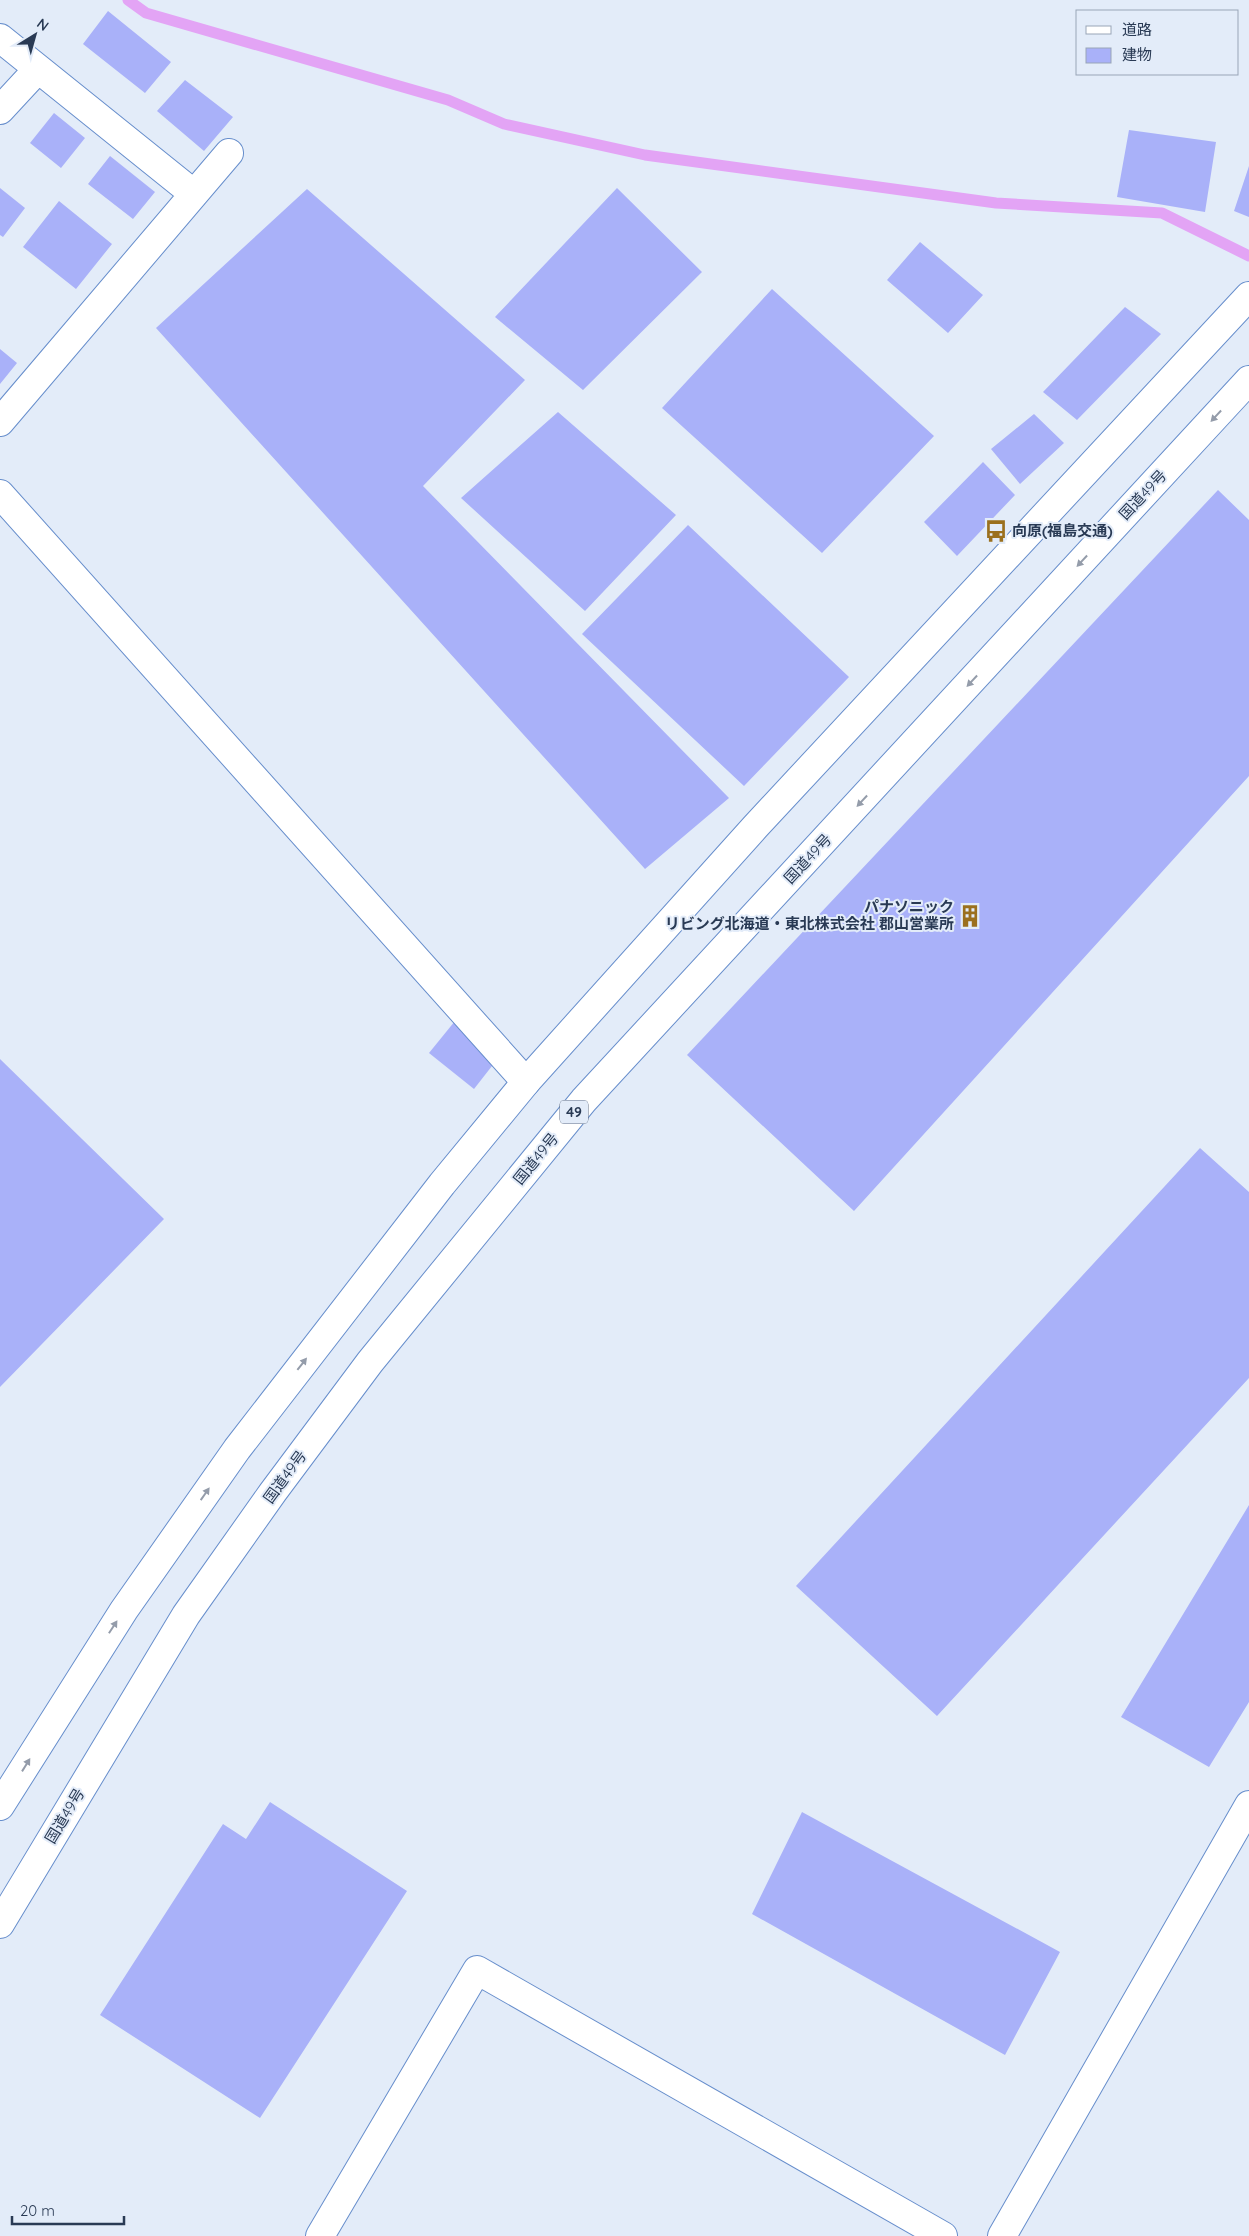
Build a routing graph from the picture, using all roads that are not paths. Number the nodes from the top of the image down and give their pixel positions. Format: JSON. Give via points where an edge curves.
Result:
{"nodes":[{"id":1,"x":0,"y":38,"type":"edge"},
{"id":2,"x":38,"y":69,"type":"junction"},
{"id":3,"x":0,"y":110,"type":"edge"},
{"id":4,"x":229,"y":153,"type":"dead end"},
{"id":5,"x":194,"y":194,"type":"junction"},
{"id":6,"x":1249,"y":296,"type":"edge"},
{"id":7,"x":1247,"y":386,"type":"edge"},
{"id":8,"x":0,"y":422,"type":"edge"},
{"id":9,"x":0,"y":494,"type":"edge"},
{"id":10,"x":526,"y":1082,"type":"junction"},
{"id":11,"x":1249,"y":1804,"type":"edge"},
{"id":12,"x":0,"y":1806,"type":"edge"},
{"id":13,"x":0,"y":1924,"type":"edge"},
{"id":14,"x":320,"y":2236,"type":"edge"},
{"id":15,"x":944,"y":2236,"type":"edge"},
{"id":16,"x":1002,"y":2236,"type":"edge"}],
"edges":[{"from":1,"to":2,"type":"main road"},
{"from":2,"to":3,"type":"main road"},
{"from":2,"to":5,"type":"main road"},
{"from":4,"to":5,"type":"main road"},
{"from":5,"to":8,"type":"main road"},
{"from":6,"to":10,"type":"main road","via":[[755,827]]},
{"from":7,"to":13,"type":"main road","name":"国道49号","number":"49","one_way":true,"via":[[584,1100],[376,1355],[186,1615]]},
{"from":9,"to":10,"type":"main road"},
{"from":12,"to":10,"type":"main road","one_way":true,"via":[[124,1610],[237,1449],[442,1184]]},
{"from":11,"to":16,"type":"main road"},
{"from":14,"to":15,"type":"main road","via":[[477,1970]]}]}
